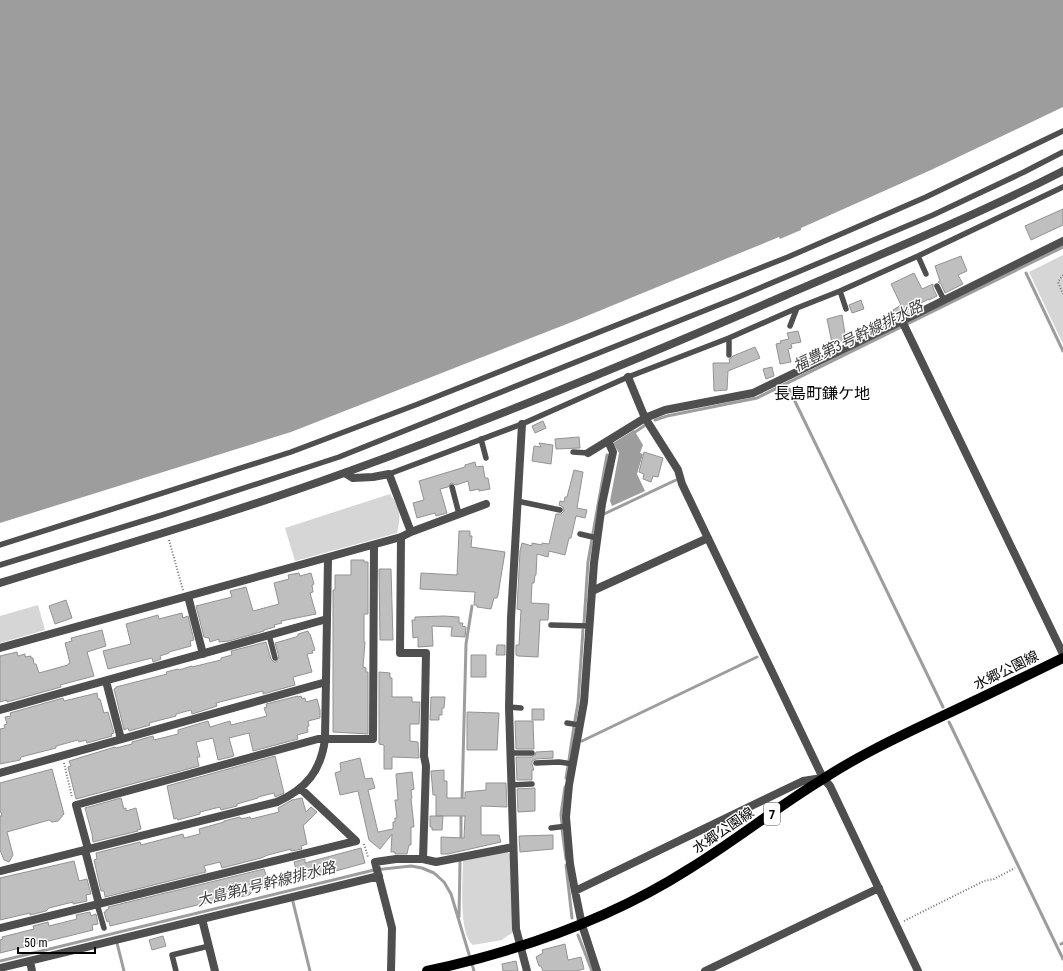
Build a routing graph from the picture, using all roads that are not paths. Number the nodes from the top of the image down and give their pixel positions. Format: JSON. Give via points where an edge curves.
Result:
{"nodes":[{"id":1,"x":1063,"y":131,"type":"edge"},
{"id":2,"x":1063,"y":152,"type":"edge"},
{"id":3,"x":1063,"y":171,"type":"edge"},
{"id":4,"x":1063,"y":187,"type":"edge"},
{"id":5,"x":1063,"y":241,"type":"edge"},
{"id":6,"x":918,"y":256,"type":"junction"},
{"id":7,"x":926,"y":274,"type":"dead end"},
{"id":8,"x":937,"y":286,"type":"dead end"},
{"id":9,"x":840,"y":291,"type":"junction"},
{"id":10,"x":944,"y":300,"type":"junction"},
{"id":11,"x":797,"y":308,"type":"junction"},
{"id":12,"x":846,"y":309,"type":"dead end"},
{"id":13,"x":904,"y":324,"type":"junction"},
{"id":14,"x":790,"y":326,"type":"dead end"},
{"id":15,"x":729,"y":338,"type":"junction"},
{"id":16,"x":729,"y":355,"type":"dead end"},
{"id":17,"x":628,"y":377,"type":"junction"},
{"id":18,"x":645,"y":418,"type":"junction"},
{"id":19,"x":522,"y":424,"type":"junction"},
{"id":20,"x":481,"y":439,"type":"junction"},
{"id":21,"x":608,"y":441,"type":"junction"},
{"id":22,"x":573,"y":452,"type":"dead end"},
{"id":23,"x":588,"y":453,"type":"joint"},
{"id":24,"x":486,"y":458,"type":"dead end"},
{"id":25,"x":345,"y":473,"type":"junction"},
{"id":26,"x":389,"y":474,"type":"junction"},
{"id":27,"x":452,"y":487,"type":"dead end"},
{"id":28,"x":518,"y":501,"type":"junction"},
{"id":29,"x":486,"y":504,"type":"dead end"},
{"id":30,"x":560,"y":510,"type":"dead end"},
{"id":31,"x":459,"y":514,"type":"junction"},
{"id":32,"x":411,"y":532,"type":"junction"},
{"id":33,"x":580,"y":534,"type":"dead end"},
{"id":34,"x":401,"y":537,"type":"junction"},
{"id":35,"x":598,"y":538,"type":"junction"},
{"id":36,"x":708,"y":538,"type":"junction"},
{"id":37,"x":0,"y":545,"type":"edge"},
{"id":38,"x":374,"y":545,"type":"junction"},
{"id":39,"x":328,"y":558,"type":"junction"},
{"id":40,"x":0,"y":565,"type":"edge"},
{"id":41,"x":0,"y":582,"type":"edge"},
{"id":42,"x":592,"y":591,"type":"junction"},
{"id":43,"x":186,"y":596,"type":"junction"},
{"id":44,"x":327,"y":619,"type":"junction"},
{"id":45,"x":551,"y":625,"type":"dead end"},
{"id":46,"x":589,"y":626,"type":"junction"},
{"id":47,"x":269,"y":635,"type":"junction"},
{"id":48,"x":0,"y":648,"type":"edge"},
{"id":49,"x":203,"y":654,"type":"junction"},
{"id":50,"x":1063,"y":654,"type":"edge"},
{"id":51,"x":275,"y":658,"type":"dead end"},
{"id":52,"x":1063,"y":658,"type":"edge"},
{"id":53,"x":106,"y":681,"type":"junction"},
{"id":54,"x":326,"y":682,"type":"junction"},
{"id":55,"x":509,"y":707,"type":"junction"},
{"id":56,"x":521,"y":708,"type":"dead end"},
{"id":57,"x":0,"y":710,"type":"edge"},
{"id":58,"x":567,"y":723,"type":"dead end"},
{"id":59,"x":580,"y":725,"type":"junction"},
{"id":60,"x":121,"y":739,"type":"junction"},
{"id":61,"x":325,"y":739,"type":"junction"},
{"id":62,"x":510,"y":752,"type":"junction"},
{"id":63,"x":532,"y":753,"type":"dead end"},
{"id":64,"x":536,"y":763,"type":"dead end"},
{"id":65,"x":573,"y":764,"type":"junction"},
{"id":66,"x":0,"y":773,"type":"edge"},
{"id":67,"x":823,"y":778,"type":"junction"},
{"id":68,"x":532,"y":784,"type":"dead end"},
{"id":69,"x":511,"y":785,"type":"junction"},
{"id":70,"x":300,"y":788,"type":"junction"},
{"id":71,"x":567,"y":826,"type":"junction"},
{"id":72,"x":551,"y":828,"type":"dead end"},
{"id":73,"x":513,"y":847,"type":"junction"},
{"id":74,"x":86,"y":849,"type":"junction"},
{"id":75,"x":423,"y":859,"type":"junction"},
{"id":76,"x":0,"y":871,"type":"edge"},
{"id":77,"x":379,"y":875,"type":"junction"},
{"id":78,"x":878,"y":888,"type":"junction"},
{"id":79,"x":575,"y":891,"type":"junction"},
{"id":80,"x":98,"y":904,"type":"junction"},
{"id":81,"x":202,"y":918,"type":"junction"},
{"id":82,"x":582,"y":925,"type":"junction"},
{"id":83,"x":0,"y":928,"type":"edge"},
{"id":84,"x":104,"y":928,"type":"dead end"},
{"id":85,"x":209,"y":946,"type":"junction"},
{"id":86,"x":520,"y":947,"type":"junction"},
{"id":87,"x":30,"y":961,"type":"junction"},
{"id":88,"x":0,"y":968,"type":"edge"},
{"id":89,"x":32,"y":971,"type":"edge"},
{"id":90,"x":176,"y":971,"type":"edge"},
{"id":91,"x":215,"y":971,"type":"edge"},
{"id":92,"x":391,"y":971,"type":"edge"},
{"id":93,"x":427,"y":971,"type":"edge"},
{"id":94,"x":527,"y":971,"type":"edge"},
{"id":95,"x":597,"y":971,"type":"edge"},
{"id":96,"x":705,"y":971,"type":"edge"},
{"id":97,"x":918,"y":971,"type":"edge"}],
"edges":[{"from":1,"to":37,"type":"lane","via":[[926,197],[788,257],[418,404],[291,452]]},
{"from":2,"to":40,"type":"lane","via":[[933,215],[736,298],[339,457]]},
{"from":3,"to":25,"type":"street","via":[[940,229],[742,314]]},
{"from":4,"to":6,"type":"lane"},
{"from":5,"to":10,"type":"street"},
{"from":6,"to":7,"type":"lane"},
{"from":6,"to":9,"type":"lane"},
{"from":8,"to":10,"type":"lane"},
{"from":9,"to":11,"type":"lane"},
{"from":9,"to":12,"type":"lane"},
{"from":10,"to":13,"type":"street"},
{"from":11,"to":14,"type":"lane"},
{"from":11,"to":15,"type":"lane"},
{"from":13,"to":18,"type":"street","via":[[753,393],[665,410]]},
{"from":13,"to":50,"type":"street"},
{"from":15,"to":16,"type":"lane"},
{"from":15,"to":17,"type":"lane"},
{"from":17,"to":18,"type":"street"},
{"from":17,"to":19,"type":"lane"},
{"from":18,"to":21,"type":"street"},
{"from":18,"to":36,"type":"street","via":[[678,470]]},
{"from":19,"to":20,"type":"lane"},
{"from":19,"to":28,"type":"street"},
{"from":20,"to":24,"type":"lane"},
{"from":20,"to":26,"type":"lane"},
{"from":21,"to":23,"type":"street"},
{"from":21,"to":35,"type":"street","via":[[614,452],[602,504]]},
{"from":22,"to":23,"type":"lane"},
{"from":25,"to":26,"type":"street","via":[[353,478]]},
{"from":25,"to":41,"type":"street"},
{"from":26,"to":32,"type":"street"},
{"from":27,"to":31,"type":"lane"},
{"from":28,"to":30,"type":"lane"},
{"from":28,"to":55,"type":"street"},
{"from":29,"to":31,"type":"street"},
{"from":31,"to":32,"type":"street"},
{"from":32,"to":34,"type":"street"},
{"from":33,"to":35,"type":"lane"},
{"from":34,"to":38,"type":"street"},
{"from":34,"to":75,"type":"street","via":[[400,653],[426,653]]},
{"from":35,"to":42,"type":"street"},
{"from":36,"to":42,"type":"street"},
{"from":36,"to":67,"type":"street"},
{"from":38,"to":39,"type":"street"},
{"from":38,"to":61,"type":"street","via":[[373,739]]},
{"from":39,"to":43,"type":"street"},
{"from":39,"to":44,"type":"street"},
{"from":42,"to":46,"type":"street"},
{"from":43,"to":48,"type":"street"},
{"from":43,"to":49,"type":"street"},
{"from":44,"to":47,"type":"street"},
{"from":44,"to":54,"type":"street"},
{"from":45,"to":46,"type":"lane"},
{"from":46,"to":59,"type":"street"},
{"from":47,"to":49,"type":"street"},
{"from":47,"to":51,"type":"lane"},
{"from":49,"to":53,"type":"street"},
{"from":52,"to":67,"type":"main road","name":"水郷公園線","number":"7","via":[[885,744]]},
{"from":53,"to":57,"type":"street"},
{"from":53,"to":60,"type":"street"},
{"from":54,"to":60,"type":"street"},
{"from":54,"to":61,"type":"street"},
{"from":55,"to":56,"type":"lane"},
{"from":55,"to":62,"type":"street"},
{"from":58,"to":59,"type":"lane"},
{"from":59,"to":65,"type":"street"},
{"from":60,"to":66,"type":"street"},
{"from":61,"to":70,"type":"street","via":[[320,763]]},
{"from":61,"to":74,"type":"street","via":[[76,805]]},
{"from":62,"to":63,"type":"lane"},
{"from":62,"to":69,"type":"street"},
{"from":64,"to":65,"type":"lane"},
{"from":65,"to":71,"type":"street","via":[[567,804]]},
{"from":67,"to":78,"type":"street","via":[[830,786]]},
{"from":67,"to":79,"type":"street","via":[[803,781]]},
{"from":67,"to":82,"type":"main road","name":"水郷公園線","number":"7","via":[[688,870],[623,906]]},
{"from":68,"to":69,"type":"lane"},
{"from":69,"to":73,"type":"street"},
{"from":70,"to":74,"type":"street","via":[[277,802]]},
{"from":70,"to":80,"type":"street","via":[[356,841]]},
{"from":71,"to":72,"type":"lane"},
{"from":71,"to":79,"type":"street"},
{"from":73,"to":75,"type":"street","via":[[436,862]]},
{"from":73,"to":86,"type":"street","via":[[516,929]]},
{"from":74,"to":76,"type":"street"},
{"from":74,"to":80,"type":"street"},
{"from":75,"to":77,"type":"street","via":[[396,859],[376,864]]},
{"from":77,"to":81,"type":"street"},
{"from":77,"to":92,"type":"street","via":[[392,928]]},
{"from":78,"to":96,"type":"street"},
{"from":78,"to":97,"type":"street"},
{"from":79,"to":82,"type":"street"},
{"from":80,"to":83,"type":"street"},
{"from":80,"to":84,"type":"lane"},
{"from":81,"to":85,"type":"street"},
{"from":81,"to":87,"type":"street"},
{"from":82,"to":86,"type":"main road","name":"水郷公園線","number":"7"},
{"from":82,"to":95,"type":"street"},
{"from":85,"to":90,"type":"lane","via":[[172,955]]},
{"from":85,"to":91,"type":"street"},
{"from":86,"to":93,"type":"main road","name":"水郷公園線","number":"7"},
{"from":86,"to":94,"type":"street"},
{"from":87,"to":88,"type":"street"},
{"from":87,"to":89,"type":"street"}]}
